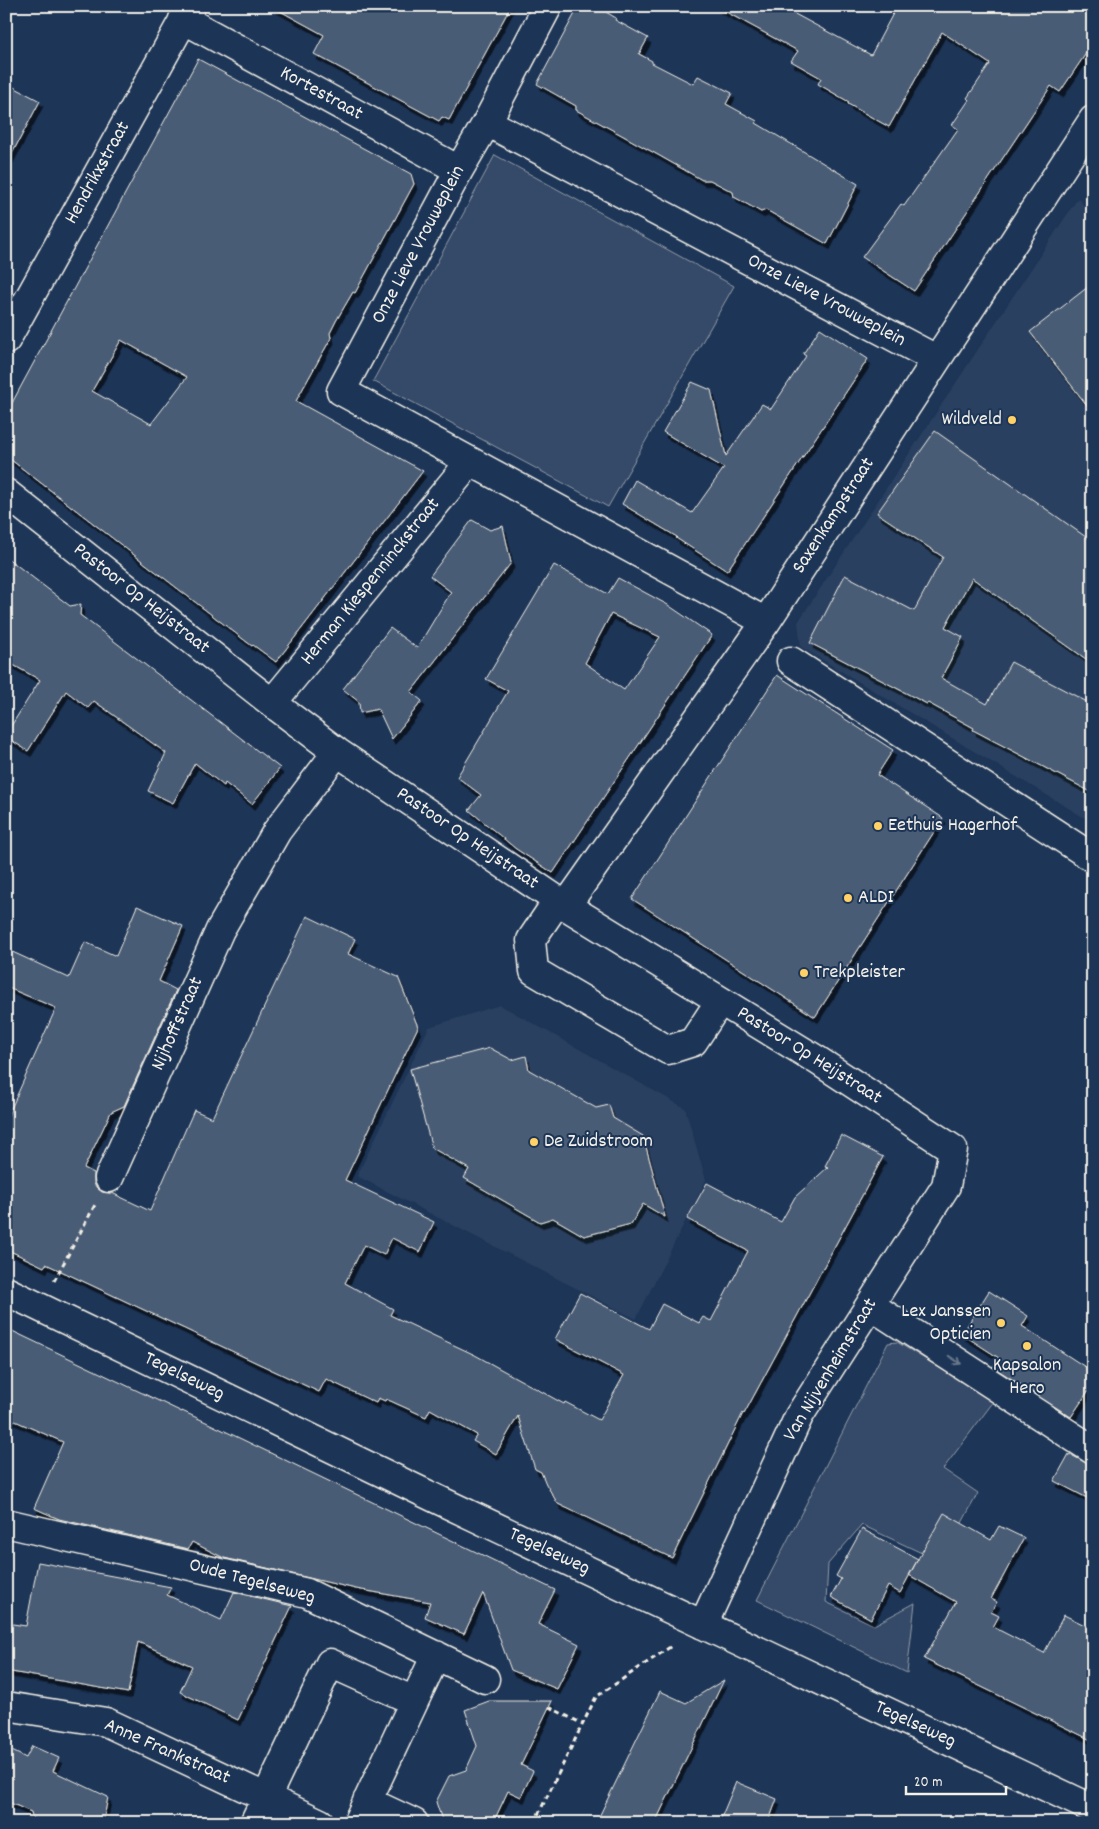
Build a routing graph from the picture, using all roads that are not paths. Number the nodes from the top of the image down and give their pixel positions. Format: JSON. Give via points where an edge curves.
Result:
{"nodes":[{"id":1,"x":548,"y":6,"type":"edge"},
{"id":2,"x":187,"y":13,"type":"edge"},
{"id":3,"x":1093,"y":120,"type":"edge"},
{"id":4,"x":487,"y":122,"type":"junction"},
{"id":5,"x":459,"y":170,"type":"junction"},
{"id":6,"x":6,"y":340,"type":"edge"},
{"id":7,"x":936,"y":359,"type":"junction"},
{"id":8,"x":470,"y":462,"type":"junction"},
{"id":9,"x":6,"y":493,"type":"edge"},
{"id":10,"x":766,"y":622,"type":"junction"},
{"id":11,"x":791,"y":661,"type":"dead end"},
{"id":12,"x":272,"y":703,"type":"junction"},
{"id":13,"x":337,"y":752,"type":"junction"},
{"id":14,"x":1093,"y":858,"type":"edge"},
{"id":15,"x":562,"y":903,"type":"junction"},
{"id":16,"x":720,"y":1000,"type":"junction"},
{"id":17,"x":953,"y":1148,"type":"joint"},
{"id":18,"x":109,"y":1178,"type":"road end"},
{"id":19,"x":6,"y":1292,"type":"edge"},
{"id":20,"x":870,"y":1305,"type":"junction"},
{"id":21,"x":1093,"y":1450,"type":"edge"},
{"id":22,"x":6,"y":1523,"type":"edge"},
{"id":23,"x":703,"y":1625,"type":"junction"},
{"id":24,"x":436,"y":1655,"type":"junction"},
{"id":25,"x":485,"y":1679,"type":"dead end"},
{"id":26,"x":414,"y":1702,"type":"junction"},
{"id":27,"x":6,"y":1706,"type":"edge"},
{"id":28,"x":266,"y":1797,"type":"junction"},
{"id":29,"x":1093,"y":1810,"type":"edge"},
{"id":30,"x":362,"y":1812,"type":"edge"},
{"id":31,"x":254,"y":1823,"type":"edge"},
{"id":32,"x":320,"y":1823,"type":"edge"},
{"id":33,"x":414,"y":1823,"type":"edge"}],
"edges":[{"from":1,"to":4,"type":"street"},
{"from":2,"to":5,"type":"street","name":"Kortestraat"},
{"from":2,"to":6,"type":"street","name":"Hendrikxstraat"},
{"from":3,"to":7,"type":"street","name":"Saxenkampstraat"},
{"from":4,"to":5,"type":"street","name":"Onze Lieve Vrouweplein"},
{"from":4,"to":7,"type":"street","name":"Onze Lieve Vrouweplein"},
{"from":5,"to":8,"type":"street","name":"Onze Lieve Vrouweplein","via":[[340,391]]},
{"from":7,"to":10,"type":"street","name":"Saxenkampstraat"},
{"from":8,"to":10,"type":"street","name":"Onze Lieve Vrouweplein"},
{"from":8,"to":12,"type":"street","name":"Herman Kiespenninckstraat"},
{"from":9,"to":12,"type":"street","name":"Pastoor Op Heijstraat"},
{"from":10,"to":15,"type":"street","name":"Saxenkampstraat"},
{"from":11,"to":14,"type":"street"},
{"from":12,"to":13,"type":"street","name":"Pastoor Op Heijstraat"},
{"from":13,"to":15,"type":"street","name":"Pastoor Op Heijstraat"},
{"from":13,"to":18,"type":"street","name":"Nijhoffstraat","via":[[277,831],[220,930]]},
{"from":15,"to":16,"type":"street","name":"Pastoor Op Heijstraat"},
{"from":15,"to":16,"type":"street","name":"Saxenkampstraat","via":[[532,940],[534,971],[668,1050],[693,1042]]},
{"from":16,"to":17,"type":"street","name":"Pastoor Op Heijstraat"},
{"from":17,"to":20,"type":"street","name":"Van Nijvenheimstraat","via":[[946,1186]]},
{"from":19,"to":23,"type":"street","name":"Tegelseweg"},
{"from":20,"to":21,"type":"street","one_way":true},
{"from":20,"to":23,"type":"street","name":"Van Nijvenheimstraat","via":[[799,1416]]},
{"from":22,"to":24,"type":"street","name":"Oude Tegelseweg","via":[[307,1593]]},
{"from":23,"to":29,"type":"street","name":"Tegelseweg"},
{"from":24,"to":25,"type":"street","name":"Oude Tegelseweg"},
{"from":24,"to":26,"type":"street"},
{"from":26,"to":28,"type":"street","via":[[330,1663]]},
{"from":26,"to":30,"type":"street"},
{"from":27,"to":28,"type":"street","name":"Anne Frankstraat","via":[[106,1722]]},
{"from":28,"to":31,"type":"street"},
{"from":28,"to":32,"type":"street","name":"Anne Frankstraat"},
{"from":30,"to":33,"type":"street"}]}
